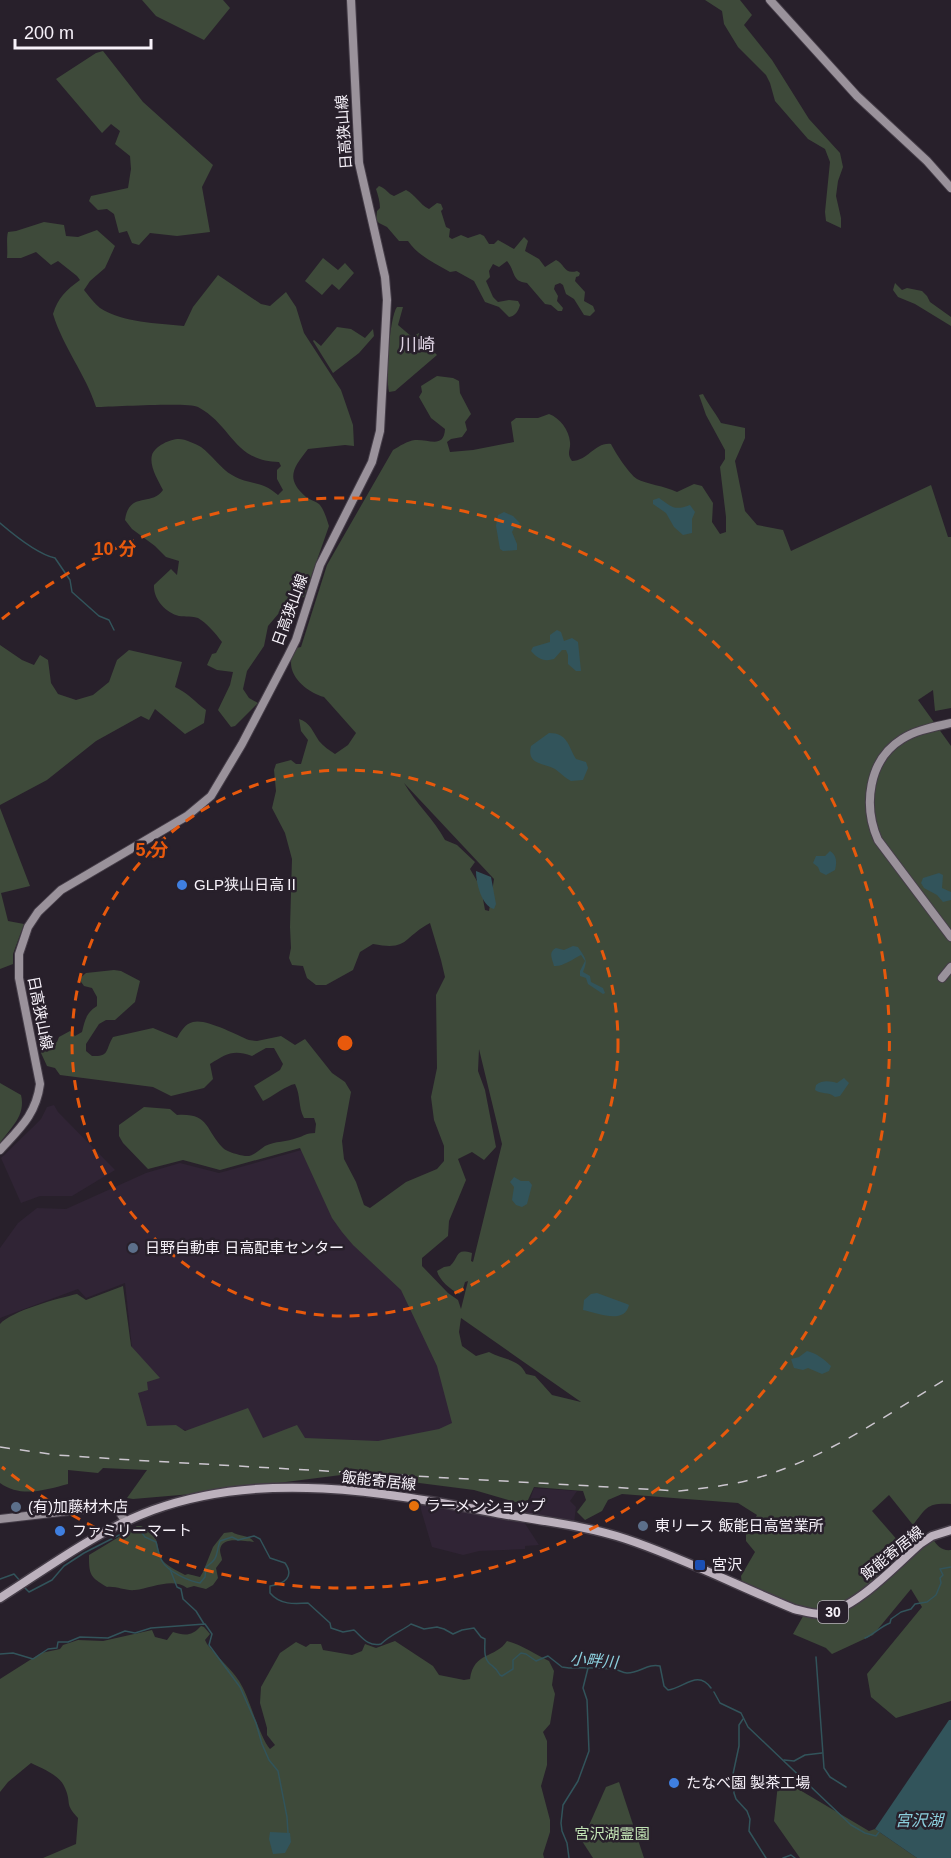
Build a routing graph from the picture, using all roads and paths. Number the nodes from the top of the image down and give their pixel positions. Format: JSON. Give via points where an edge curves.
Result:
{"nodes":[{"id":1,"x":351,"y":0,"type":"edge"},
{"id":2,"x":770,"y":0,"type":"edge"},
{"id":3,"x":951,"y":188,"type":"edge"},
{"id":4,"x":951,"y":723,"type":"edge"},
{"id":5,"x":951,"y":938,"type":"edge"},
{"id":6,"x":951,"y":967,"type":"edge"},
{"id":7,"x":942,"y":978,"type":"dead end"},
{"id":8,"x":0,"y":1150,"type":"edge"},
{"id":9,"x":0,"y":1519,"type":"edge"},
{"id":10,"x":125,"y":1521,"type":"junction"},
{"id":11,"x":951,"y":1530,"type":"edge"},
{"id":12,"x":0,"y":1598,"type":"edge"}],
"edges":[{"from":1,"to":8,"type":"main road","name":"日高狭山線","via":[[358,163],[387,300],[378,446],[320,565],[296,640],[211,796],[187,816],[62,890],[28,927],[19,954],[19,978],[39,1071],[38,1099],[28,1119]]},
{"from":2,"to":3,"type":"main road","via":[[857,96]]},
{"from":4,"to":5,"type":"main road","via":[[912,734],[890,748],[876,769],[870,797],[878,840]]},
{"from":6,"to":7,"type":"main road"},
{"from":9,"to":10,"type":"main road","via":[[112,1506]]},
{"from":10,"to":11,"type":"main road","name":"飯能寄居線","number":"30","via":[[195,1498],[255,1489],[354,1490],[404,1496],[617,1537],[794,1609],[820,1614],[851,1603],[920,1544]]},
{"from":10,"to":12,"type":"main road","name":"飯能寄居線","number":"30"}]}
